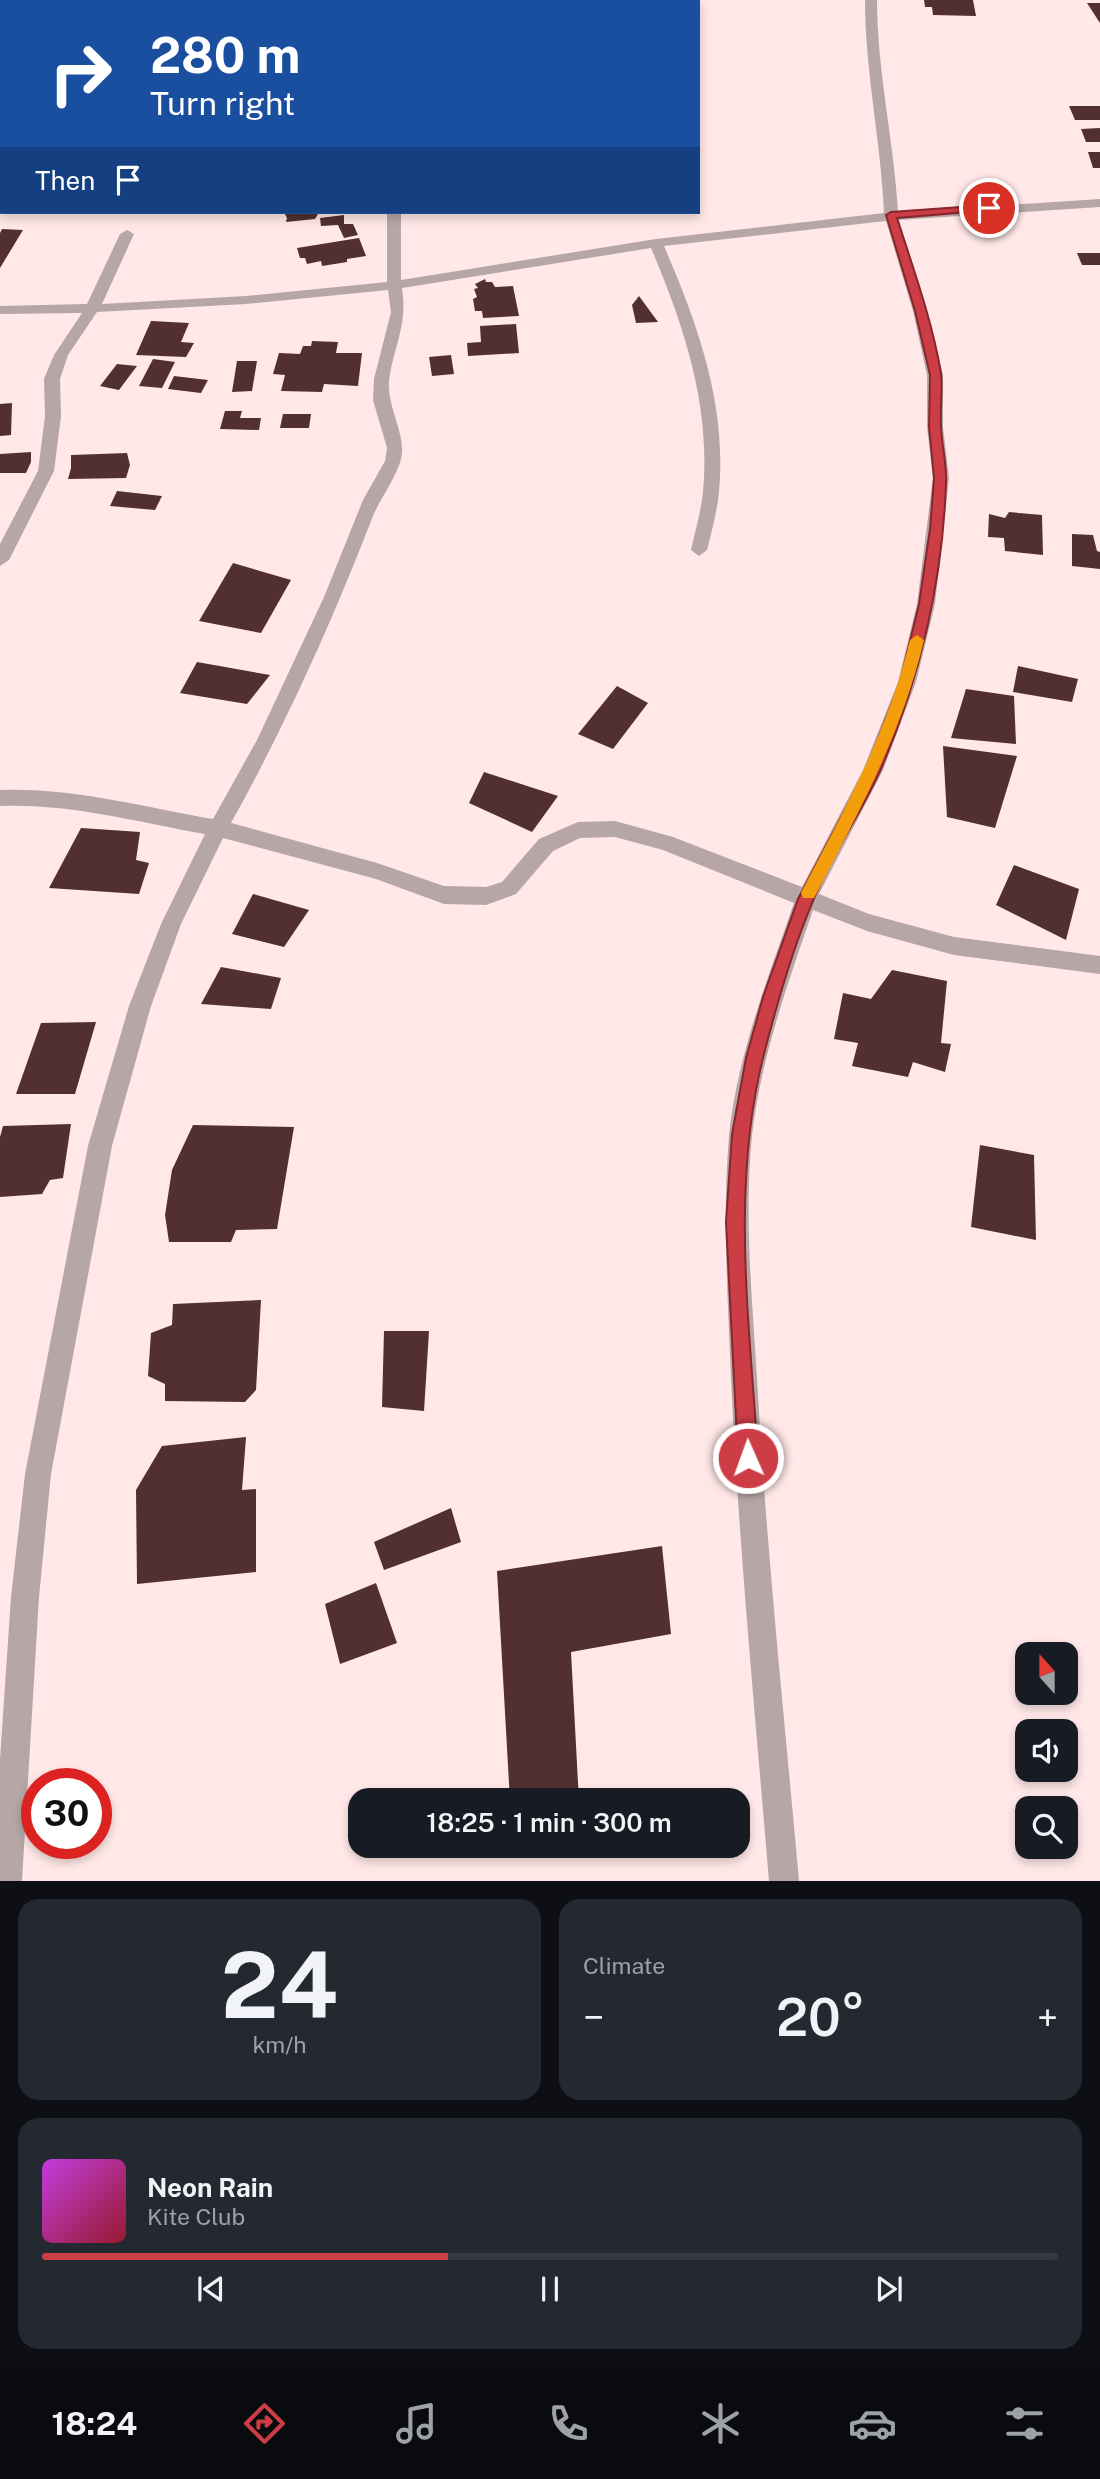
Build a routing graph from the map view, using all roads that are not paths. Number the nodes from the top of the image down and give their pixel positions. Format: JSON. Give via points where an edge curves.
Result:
{"nodes":[{"id":1,"x":871,"y":0,"type":"edge"},
{"id":2,"x":1100,"y":203,"type":"edge"},
{"id":3,"x":394,"y":214,"type":"edge"},
{"id":4,"x":891,"y":215,"type":"junction"},
{"id":5,"x":127,"y":234,"type":"dead end"},
{"id":6,"x":656,"y":243,"type":"junction"},
{"id":7,"x":394,"y":285,"type":"junction"},
{"id":8,"x":92,"y":309,"type":"junction"},
{"id":9,"x":0,"y":310,"type":"edge"},
{"id":10,"x":699,"y":550,"type":"dead end"},
{"id":11,"x":0,"y":560,"type":"edge"},
{"id":12,"x":0,"y":798,"type":"edge"},
{"id":13,"x":218,"y":828,"type":"junction"},
{"id":14,"x":806,"y":899,"type":"junction"},
{"id":15,"x":1100,"y":965,"type":"edge"},
{"id":16,"x":7,"y":1881,"type":"edge"},
{"id":17,"x":783,"y":1881,"type":"edge"}],
"edges":[{"from":1,"to":4,"type":"street"},
{"from":2,"to":4,"type":"street"},
{"from":3,"to":7,"type":"street"},
{"from":4,"to":6,"type":"street"},
{"from":4,"to":14,"type":"street","via":[[935,375],[941,478],[936,529],[926,604],[907,682],[873,770]]},
{"from":5,"to":8,"type":"street"},
{"from":6,"to":7,"type":"street"},
{"from":6,"to":10,"type":"street","via":[[684,306],[709,394],[711,492]]},
{"from":7,"to":8,"type":"street"},
{"from":7,"to":13,"type":"street","via":[[398,312],[381,400],[395,448],[393,461],[371,500],[333,597],[266,742]]},
{"from":8,"to":9,"type":"street"},
{"from":8,"to":11,"type":"street","via":[[61,355],[52,379],[46,471]]},
{"from":12,"to":13,"type":"street","via":[[80,804]]},
{"from":13,"to":14,"type":"street","via":[[444,895],[486,896],[509,888],[547,845],[578,830],[615,829],[666,843]]},
{"from":13,"to":16,"type":"street","via":[[171,924],[140,1006],[100,1146],[38,1474],[24,1597]]},
{"from":14,"to":15,"type":"street","via":[[954,946]]},
{"from":14,"to":17,"type":"street","via":[[755,1058],[741,1134],[736,1222],[757,1579]]}]}
